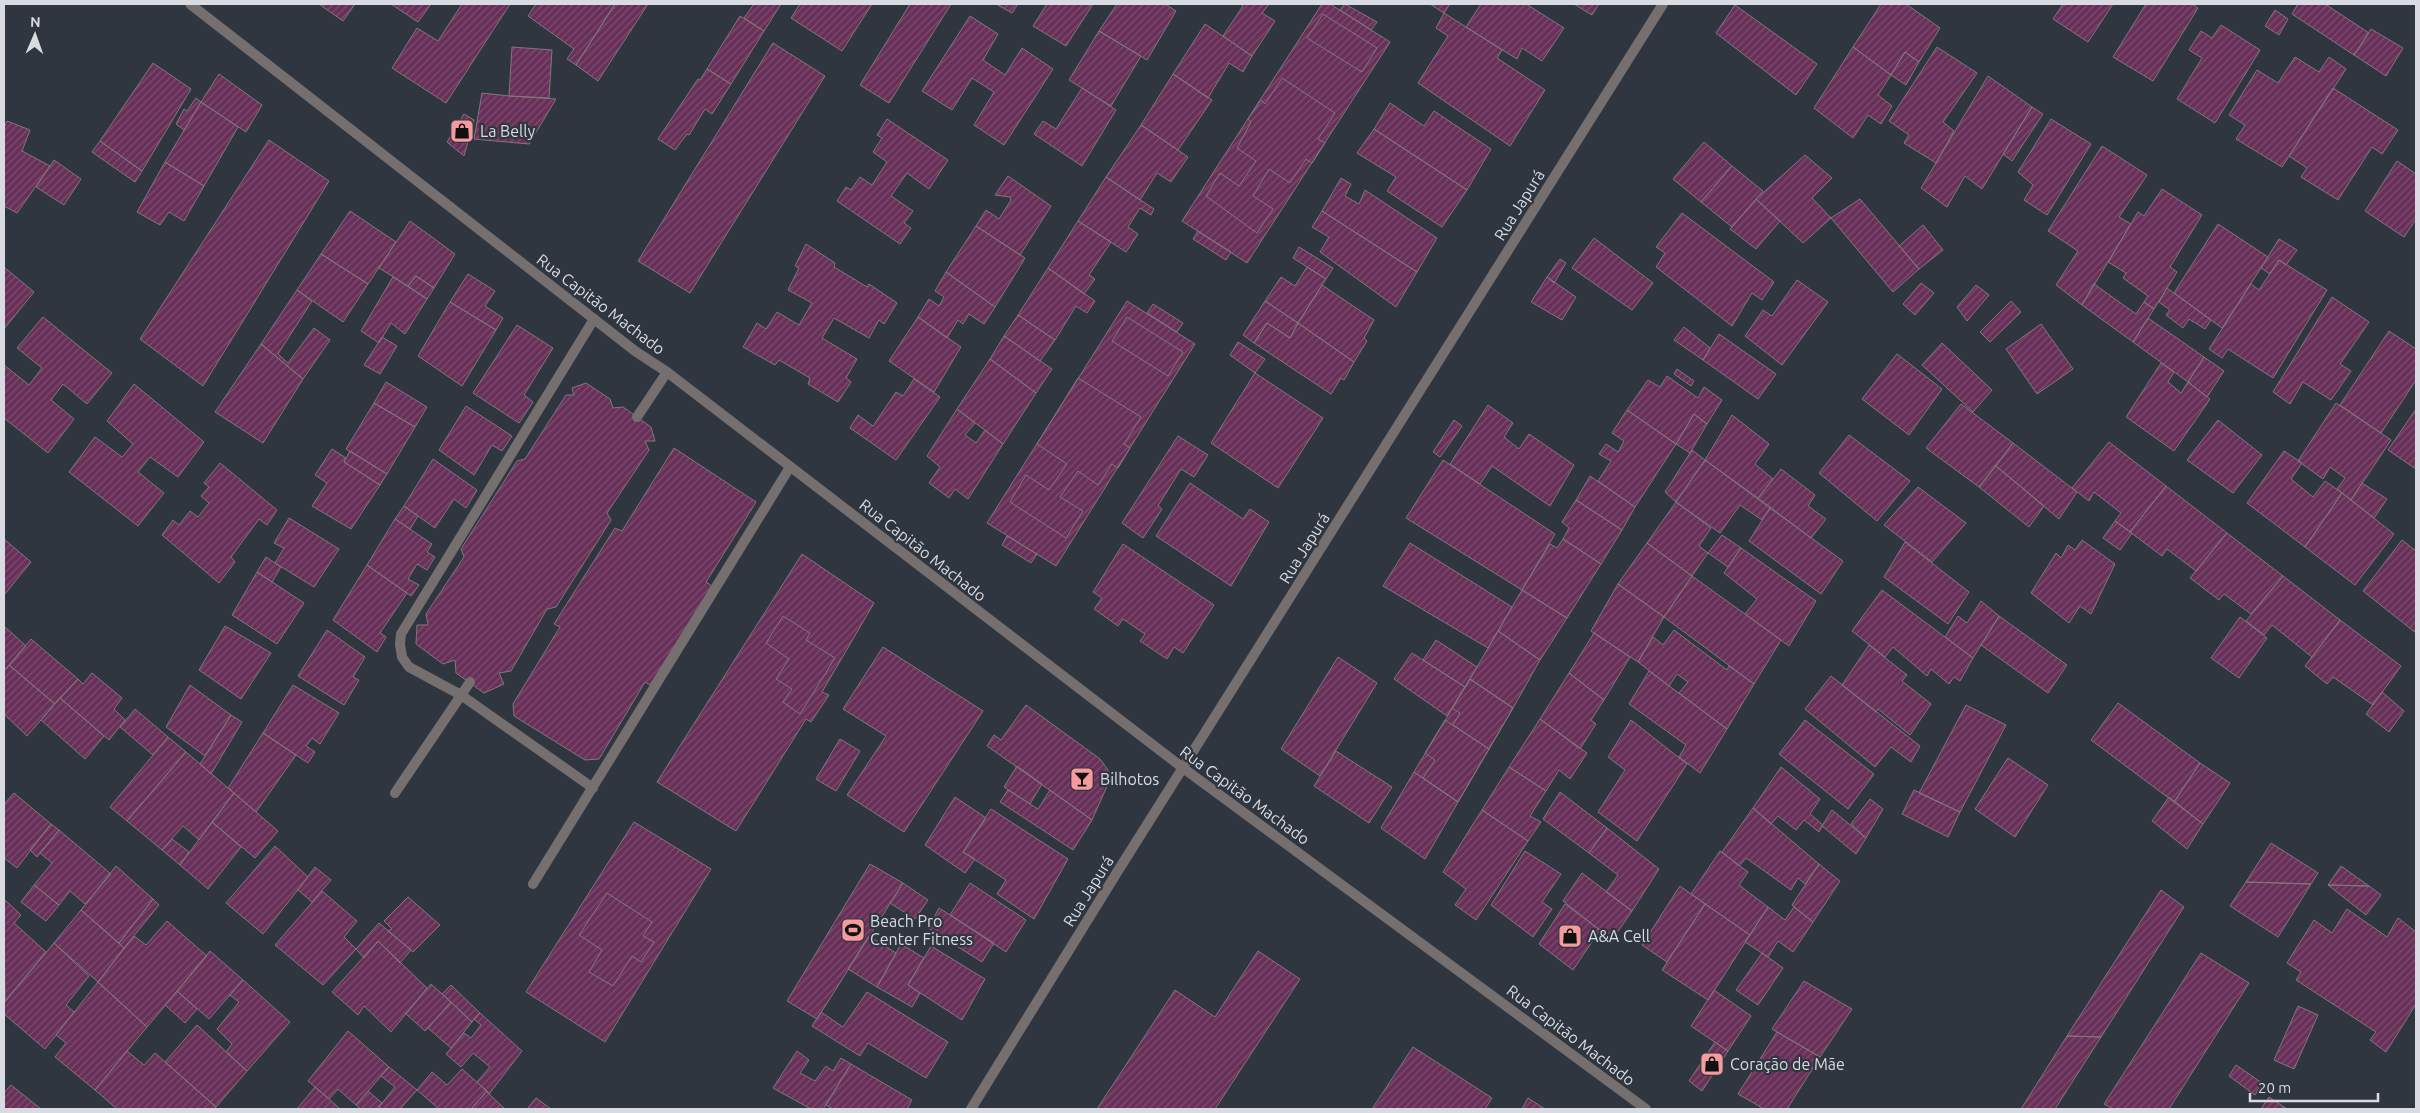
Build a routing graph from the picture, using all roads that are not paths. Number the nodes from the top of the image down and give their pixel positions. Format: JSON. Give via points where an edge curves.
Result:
{"nodes":[{"id":1,"x":190,"y":4,"type":"edge"},
{"id":2,"x":1663,"y":4,"type":"edge"},
{"id":3,"x":594,"y":319,"type":"junction"},
{"id":4,"x":667,"y":372,"type":"junction"},
{"id":5,"x":637,"y":417,"type":"dead end"},
{"id":6,"x":790,"y":466,"type":"junction"},
{"id":7,"x":470,"y":682,"type":"dead end"},
{"id":8,"x":461,"y":695,"type":"junction"},
{"id":9,"x":1183,"y":768,"type":"junction"},
{"id":10,"x":593,"y":788,"type":"junction"},
{"id":11,"x":395,"y":793,"type":"dead end"},
{"id":12,"x":533,"y":884,"type":"dead end"},
{"id":13,"x":971,"y":1109,"type":"edge"},
{"id":14,"x":1646,"y":1109,"type":"edge"}],
"edges":[{"from":1,"to":3,"type":"street","name":"Rua Capitão Machado"},
{"from":2,"to":9,"type":"street","name":"Rua Japurá"},
{"from":3,"to":4,"type":"street","name":"Rua Capitão Machado"},
{"from":3,"to":8,"type":"street","via":[[401,634],[401,651],[409,667]]},
{"from":4,"to":5,"type":"street"},
{"from":4,"to":6,"type":"street","name":"Rua Capitão Machado"},
{"from":6,"to":9,"type":"street","name":"Rua Capitão Machado"},
{"from":6,"to":10,"type":"street"},
{"from":7,"to":8,"type":"street"},
{"from":8,"to":10,"type":"street"},
{"from":8,"to":11,"type":"street"},
{"from":9,"to":13,"type":"street","name":"Rua Japurá"},
{"from":9,"to":14,"type":"street","name":"Rua Capitão Machado"},
{"from":10,"to":12,"type":"street"}]}
